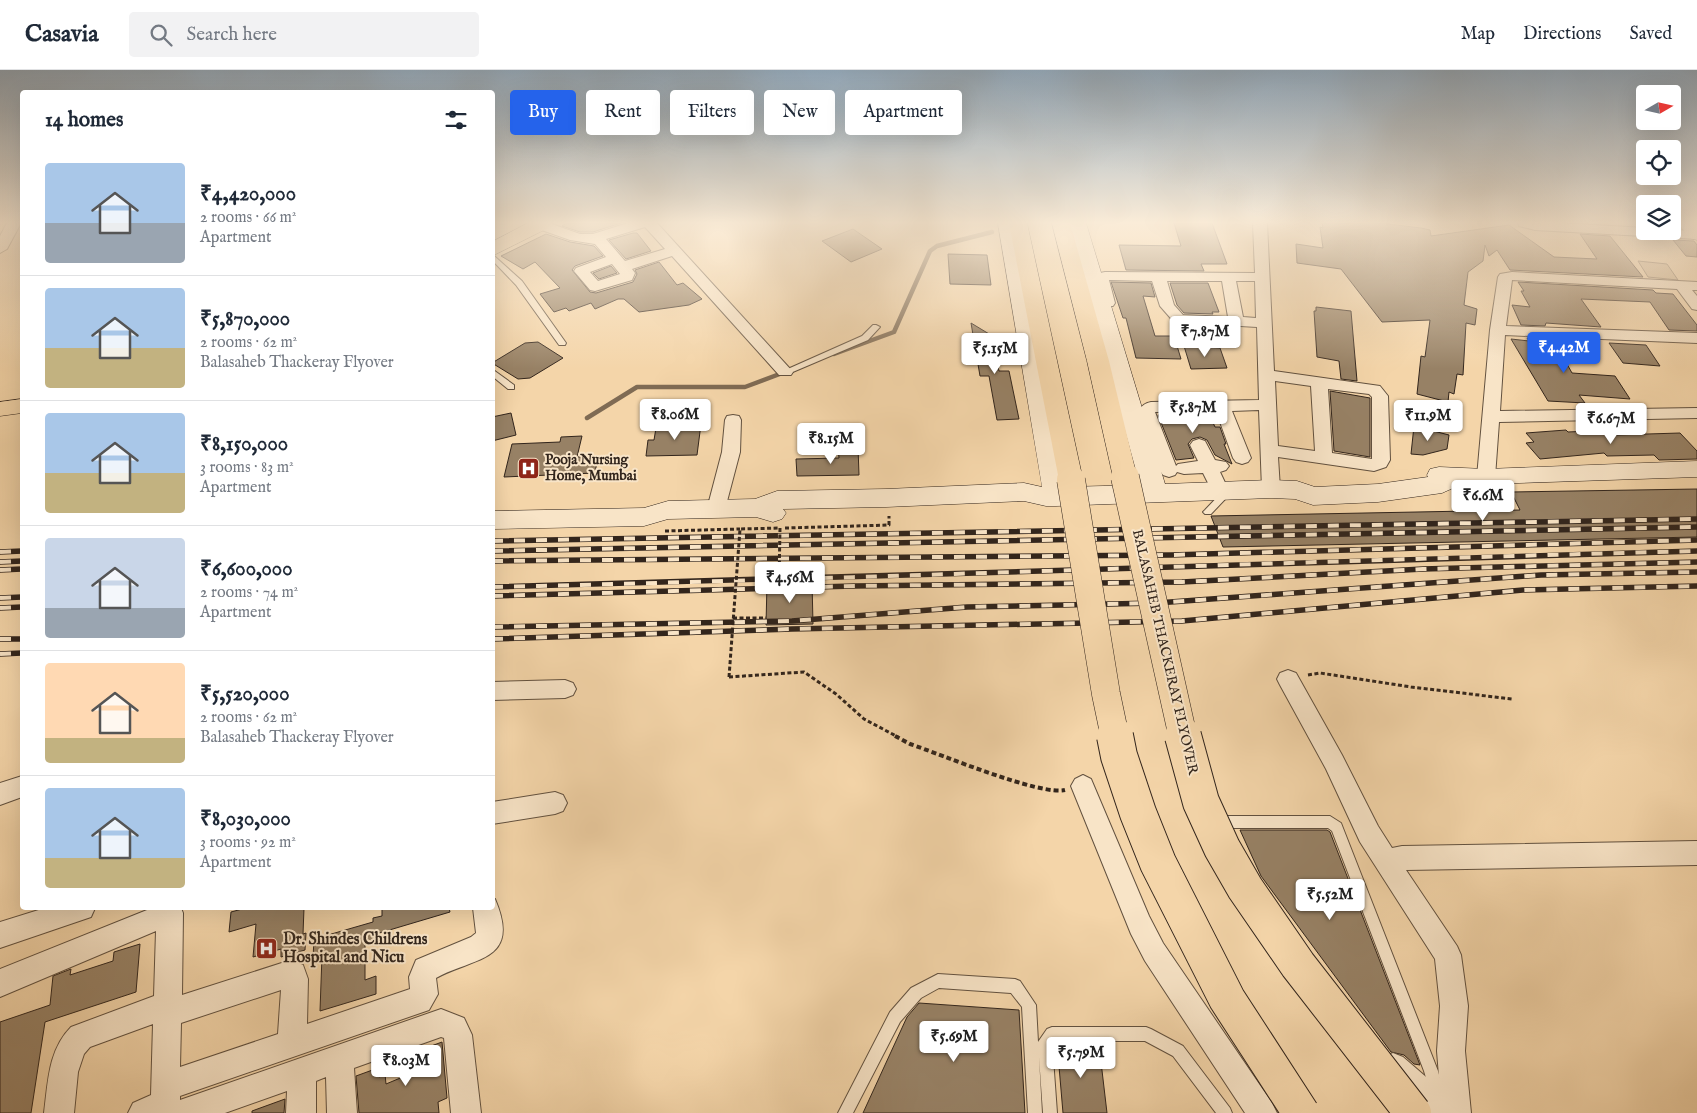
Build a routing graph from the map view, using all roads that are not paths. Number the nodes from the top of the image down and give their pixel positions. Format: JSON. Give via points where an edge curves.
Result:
{"nodes":[{"id":1,"x":508,"y":272,"type":"edge"},
{"id":2,"x":693,"y":272,"type":"edge"},
{"id":3,"x":1015,"y":272,"type":"edge"},
{"id":4,"x":1024,"y":272,"type":"edge"},
{"id":5,"x":1074,"y":272,"type":"edge"},
{"id":6,"x":1090,"y":272,"type":"edge"},
{"id":7,"x":1262,"y":272,"type":"edge"},
{"id":8,"x":1158,"y":276,"type":"junction"},
{"id":9,"x":1228,"y":276,"type":"junction"},
{"id":10,"x":1262,"y":276,"type":"junction"},
{"id":11,"x":1681,"y":285,"type":"junction"},
{"id":12,"x":1697,"y":286,"type":"edge"},
{"id":13,"x":1697,"y":306,"type":"edge"},
{"id":14,"x":1114,"y":319,"type":"dead end"},
{"id":15,"x":1236,"y":322,"type":"junction"},
{"id":16,"x":1263,"y":323,"type":"junction"},
{"id":17,"x":876,"y":327,"type":"dead end"},
{"id":18,"x":1498,"y":330,"type":"junction"},
{"id":19,"x":1697,"y":338,"type":"edge"},
{"id":20,"x":562,"y":343,"type":"dead end"},
{"id":21,"x":785,"y":372,"type":"joint"},
{"id":22,"x":495,"y":374,"type":"edge"},
{"id":23,"x":1266,"y":375,"type":"junction"},
{"id":24,"x":1320,"y":382,"type":"junction"},
{"id":25,"x":511,"y":387,"type":"dead end"},
{"id":26,"x":20,"y":394,"type":"edge"},
{"id":27,"x":0,"y":397,"type":"edge"},
{"id":28,"x":1267,"y":405,"type":"junction"},
{"id":29,"x":20,"y":406,"type":"edge"},
{"id":30,"x":1222,"y":406,"type":"junction"},
{"id":31,"x":0,"y":409,"type":"edge"},
{"id":32,"x":1697,"y":413,"type":"edge"},
{"id":33,"x":1491,"y":417,"type":"junction"},
{"id":34,"x":733,"y":420,"type":"dead end"},
{"id":35,"x":1199,"y":445,"type":"dead end"},
{"id":36,"x":1268,"y":450,"type":"junction"},
{"id":37,"x":1242,"y":458,"type":"dead end"},
{"id":38,"x":1324,"y":458,"type":"junction"},
{"id":39,"x":1215,"y":466,"type":"junction"},
{"id":40,"x":1697,"y":469,"type":"edge"},
{"id":41,"x":1486,"y":477,"type":"junction"},
{"id":42,"x":1271,"y":489,"type":"junction"},
{"id":43,"x":1049,"y":491,"type":"junction"},
{"id":44,"x":1155,"y":492,"type":"junction"},
{"id":45,"x":1219,"y":498,"type":"junction"},
{"id":46,"x":914,"y":504,"type":"junction"},
{"id":47,"x":495,"y":506,"type":"edge"},
{"id":48,"x":823,"y":506,"type":"junction"},
{"id":49,"x":716,"y":510,"type":"junction"},
{"id":50,"x":592,"y":511,"type":"junction"},
{"id":51,"x":495,"y":520,"type":"edge"},
{"id":52,"x":1288,"y":679,"type":"road end"},
{"id":53,"x":1181,"y":680,"type":"dead end"},
{"id":54,"x":566,"y":689,"type":"dead end"},
{"id":55,"x":495,"y":691,"type":"edge"},
{"id":56,"x":1083,"y":786,"type":"road end"},
{"id":57,"x":20,"y":788,"type":"edge"},
{"id":58,"x":0,"y":794,"type":"edge"},
{"id":59,"x":555,"y":803,"type":"dead end"},
{"id":60,"x":495,"y":813,"type":"edge"},
{"id":61,"x":1221,"y":822,"type":"junction"},
{"id":62,"x":1697,"y":853,"type":"edge"},
{"id":63,"x":1386,"y":861,"type":"junction"},
{"id":64,"x":76,"y":910,"type":"edge"},
{"id":65,"x":179,"y":910,"type":"edge"},
{"id":66,"x":486,"y":910,"type":"edge"},
{"id":67,"x":0,"y":935,"type":"edge"},
{"id":68,"x":0,"y":983,"type":"edge"},
{"id":69,"x":167,"y":1010,"type":"junction"},
{"id":70,"x":292,"y":1043,"type":"junction"},
{"id":71,"x":339,"y":1058,"type":"junction"},
{"id":72,"x":302,"y":1071,"type":"junction"},
{"id":73,"x":164,"y":1106,"type":"edge"},
{"id":74,"x":1439,"y":1112,"type":"edge"},
{"id":75,"x":59,"y":1113,"type":"edge"},
{"id":76,"x":302,"y":1113,"type":"edge"},
{"id":77,"x":342,"y":1113,"type":"edge"},
{"id":78,"x":466,"y":1113,"type":"edge"},
{"id":79,"x":845,"y":1113,"type":"edge"},
{"id":80,"x":1035,"y":1113,"type":"edge"},
{"id":81,"x":1050,"y":1113,"type":"edge"},
{"id":82,"x":1225,"y":1113,"type":"edge"},
{"id":83,"x":1262,"y":1113,"type":"edge"},
{"id":84,"x":1301,"y":1113,"type":"edge"}],
"edges":[{"from":1,"to":20,"type":"lane"},
{"from":2,"to":21,"type":"street"},
{"from":3,"to":43,"type":"street"},
{"from":4,"to":43,"type":"main road"},
{"from":5,"to":74,"type":"main road","name":"BALASAHEB THACKERAY FLYOVER","bridge":true,"via":[[1125,477],[1177,716],[1201,802],[1244,888],[1298,965]]},
{"from":6,"to":44,"type":"street"},
{"from":7,"to":10,"type":"street"},
{"from":8,"to":9,"type":"street"},
{"from":8,"to":14,"type":"street","via":[[1102,278]]},
{"from":8,"to":15,"type":"street","via":[[1167,306],[1179,318]]},
{"from":9,"to":10,"type":"street"},
{"from":9,"to":15,"type":"street"},
{"from":10,"to":16,"type":"street"},
{"from":11,"to":12,"type":"street"},
{"from":11,"to":13,"type":"street"},
{"from":11,"to":18,"type":"street","via":[[1505,277]]},
{"from":15,"to":16,"type":"street"},
{"from":16,"to":23,"type":"street"},
{"from":17,"to":21,"type":"lane","via":[[864,338]]},
{"from":18,"to":19,"type":"street"},
{"from":18,"to":33,"type":"street"},
{"from":22,"to":25,"type":"lane"},
{"from":23,"to":24,"type":"street"},
{"from":23,"to":28,"type":"street"},
{"from":24,"to":38,"type":"street"},
{"from":24,"to":38,"type":"street","via":[[1370,389],[1380,396],[1380,463],[1374,465]]},
{"from":26,"to":27,"type":"main road"},
{"from":28,"to":30,"type":"street"},
{"from":28,"to":36,"type":"street"},
{"from":29,"to":31,"type":"main road"},
{"from":30,"to":37,"type":"street"},
{"from":30,"to":39,"type":"street","via":[[1154,406],[1146,412],[1176,470]]},
{"from":32,"to":33,"type":"street"},
{"from":33,"to":41,"type":"street"},
{"from":34,"to":49,"type":"street","via":[[731,452]]},
{"from":35,"to":39,"type":"street"},
{"from":36,"to":38,"type":"street"},
{"from":36,"to":42,"type":"street"},
{"from":39,"to":45,"type":"street"},
{"from":40,"to":41,"type":"street"},
{"from":41,"to":42,"type":"street","via":[[1456,477],[1442,484],[1378,493],[1313,496],[1297,490]]},
{"from":42,"to":45,"type":"street"},
{"from":43,"to":44,"type":"street"},
{"from":43,"to":46,"type":"street","via":[[1027,504]]},
{"from":43,"to":84,"type":"main road","bridge":true,"via":[[1106,694],[1120,756],[1158,863],[1227,999]]},
{"from":44,"to":45,"type":"street"},
{"from":46,"to":48,"type":"street"},
{"from":46,"to":48,"type":"street","via":[[885,519]]},
{"from":47,"to":50,"type":"street"},
{"from":48,"to":49,"type":"street","via":[[777,514],[757,508]]},
{"from":49,"to":50,"type":"street","via":[[663,521]]},
{"from":50,"to":51,"type":"street"},
{"from":52,"to":63,"type":"street"},
{"from":53,"to":61,"type":"street"},
{"from":54,"to":55,"type":"street"},
{"from":56,"to":83,"type":"street","via":[[1140,925]]},
{"from":57,"to":58,"type":"street"},
{"from":59,"to":60,"type":"street"},
{"from":61,"to":74,"type":"street","via":[[1284,927],[1377,1052]]},
{"from":61,"to":74,"type":"lane","via":[[1330,822],[1338,827],[1432,1071]]},
{"from":62,"to":63,"type":"street","via":[[1402,858]]},
{"from":63,"to":74,"type":"street","via":[[1448,955],[1454,1006],[1452,1051]]},
{"from":64,"to":67,"type":"street"},
{"from":65,"to":68,"type":"street"},
{"from":65,"to":69,"type":"street"},
{"from":66,"to":70,"type":"street","via":[[487,941],[480,948],[425,968],[422,977],[424,994],[419,1000]]},
{"from":69,"to":70,"type":"street","via":[[291,973],[295,979]]},
{"from":69,"to":73,"type":"street"},
{"from":69,"to":75,"type":"street","via":[[81,1037],[75,1042],[66,1058]]},
{"from":70,"to":73,"type":"street"},
{"from":71,"to":72,"type":"street"},
{"from":71,"to":77,"type":"street"},
{"from":71,"to":78,"type":"street","via":[[442,1023],[451,1024],[458,1035]]},
{"from":72,"to":73,"type":"street"},
{"from":72,"to":76,"type":"street"},
{"from":79,"to":80,"type":"lane","via":[[895,1017],[916,993],[938,981],[1015,986],[1025,998],[1029,1005]]},
{"from":81,"to":82,"type":"lane","via":[[1045,1042],[1052,1034],[1146,1034],[1178,1051]]}]}
